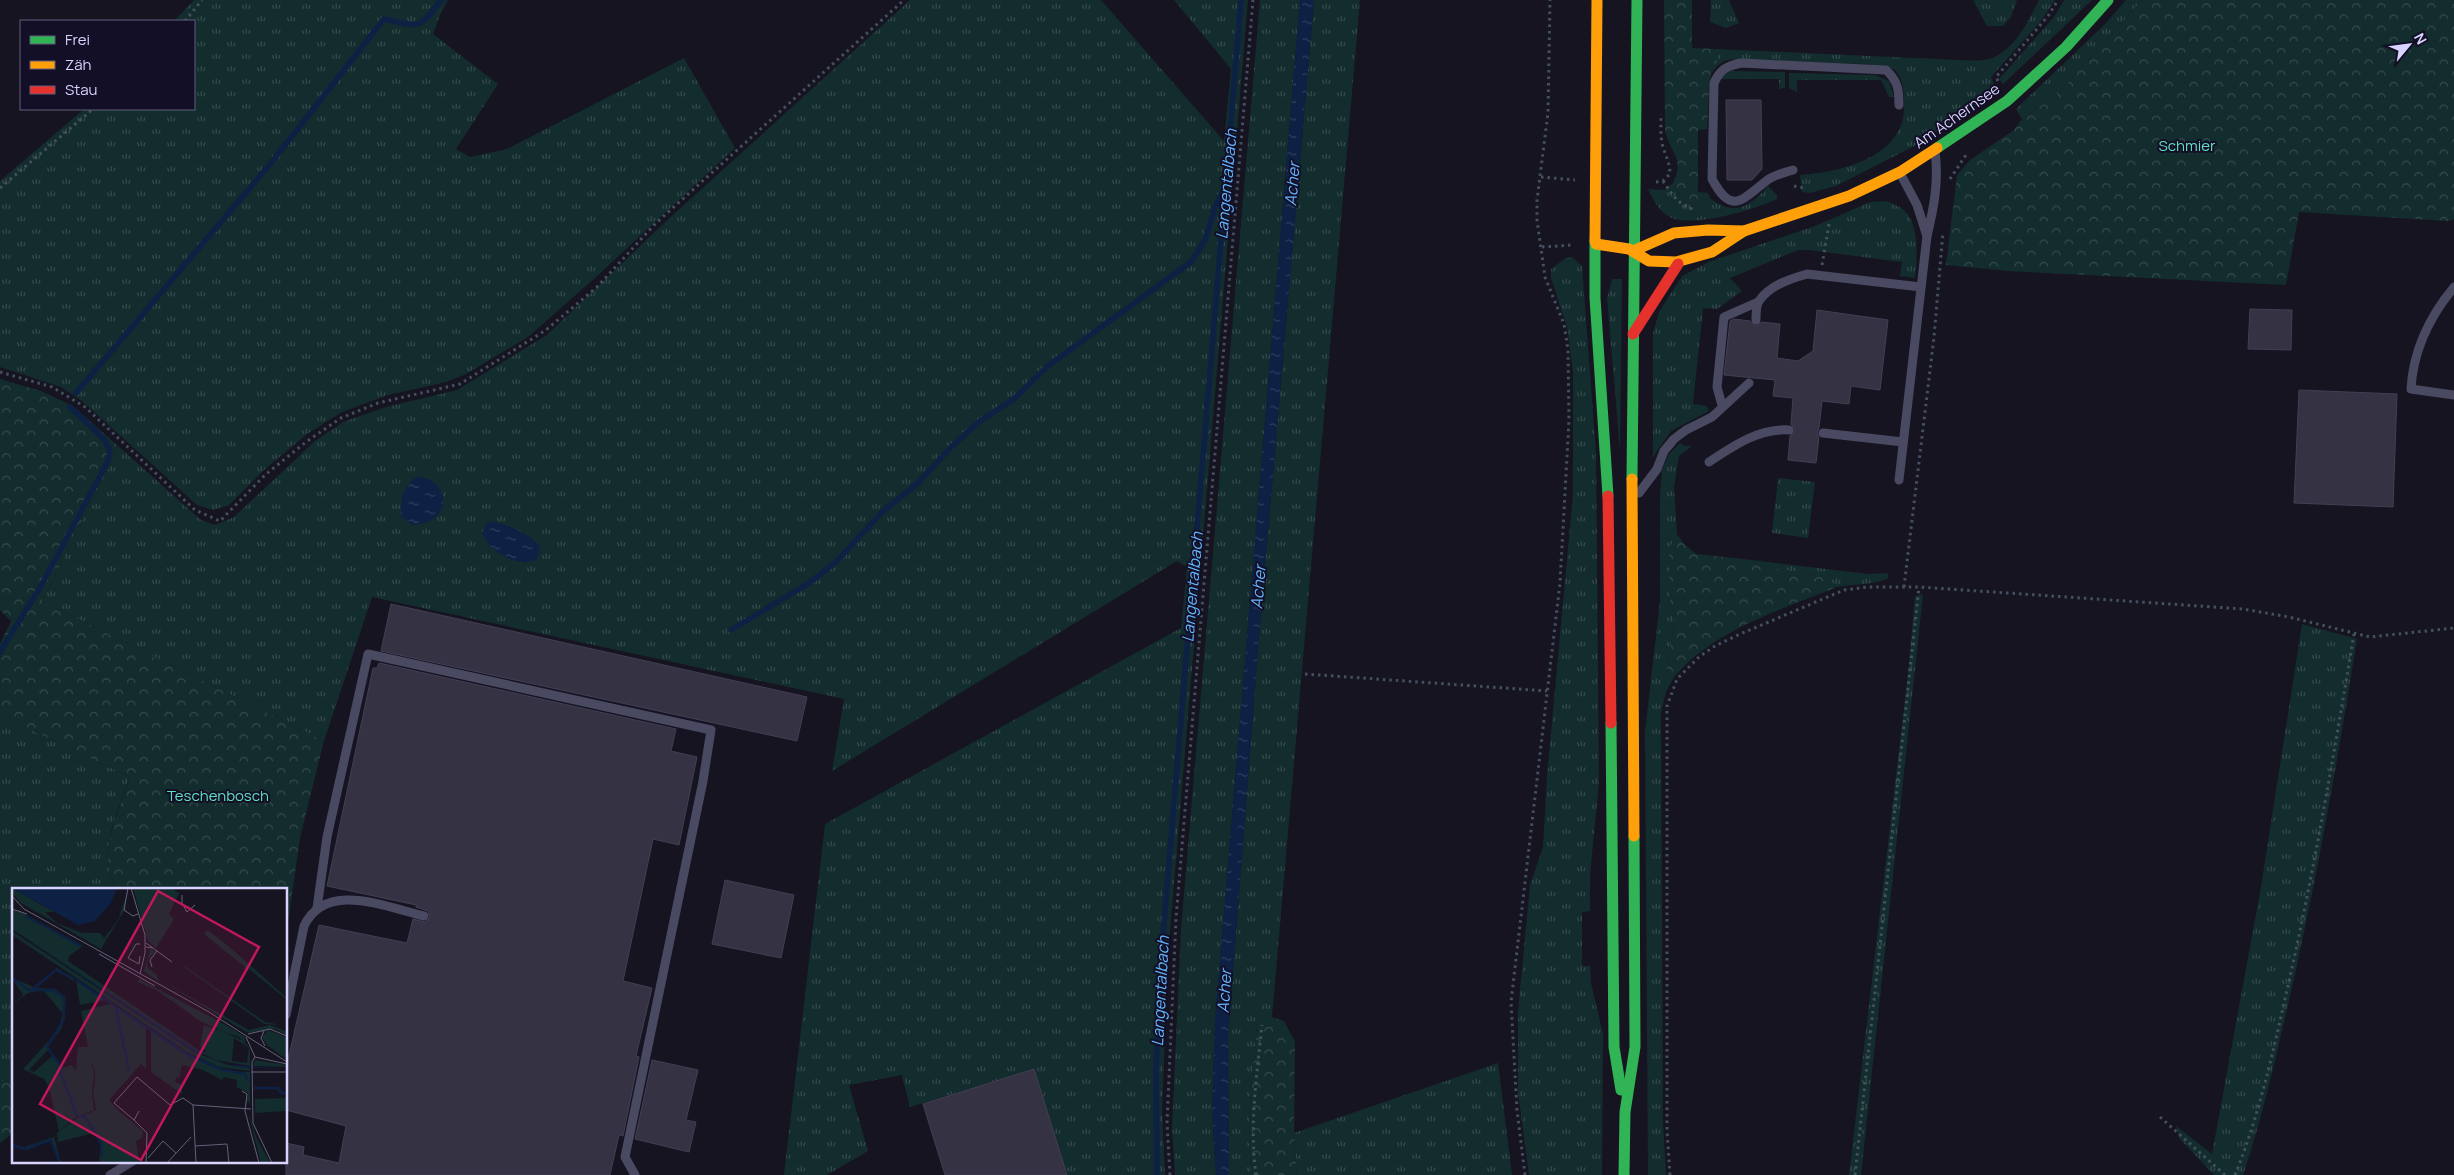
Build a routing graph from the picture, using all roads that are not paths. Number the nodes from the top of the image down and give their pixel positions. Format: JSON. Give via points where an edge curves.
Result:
{"nodes":[{"id":1,"x":1597,"y":0,"type":"edge"},
{"id":2,"x":1637,"y":0,"type":"edge"},
{"id":3,"x":2108,"y":0,"type":"edge"},
{"id":4,"x":1899,"y":105,"type":"dead end"},
{"id":5,"x":1934,"y":151,"type":"junction"},
{"id":6,"x":1793,"y":170,"type":"dead end"},
{"id":7,"x":1900,"y":172,"type":"junction"},
{"id":8,"x":1744,"y":231,"type":"junction"},
{"id":9,"x":1927,"y":236,"type":"junction"},
{"id":10,"x":1596,"y":244,"type":"junction"},
{"id":11,"x":1633,"y":251,"type":"junction"},
{"id":12,"x":1678,"y":264,"type":"junction"},
{"id":13,"x":2454,"y":286,"type":"edge"},
{"id":14,"x":1921,"y":287,"type":"junction"},
{"id":15,"x":1758,"y":302,"type":"junction"},
{"id":16,"x":1756,"y":320,"type":"dead end"},
{"id":17,"x":1633,"y":334,"type":"junction"},
{"id":18,"x":1748,"y":383,"type":"dead end"},
{"id":19,"x":2454,"y":395,"type":"edge"},
{"id":20,"x":1722,"y":405,"type":"junction"},
{"id":21,"x":1789,"y":430,"type":"dead end"},
{"id":22,"x":1823,"y":433,"type":"dead end"},
{"id":23,"x":1903,"y":442,"type":"junction"},
{"id":24,"x":1709,"y":462,"type":"dead end"},
{"id":25,"x":1899,"y":480,"type":"dead end"},
{"id":26,"x":1632,"y":504,"type":"junction"},
{"id":27,"x":317,"y":908,"type":"junction"},
{"id":28,"x":424,"y":916,"type":"dead end"},
{"id":29,"x":288,"y":1005,"type":"edge"},
{"id":30,"x":1624,"y":1112,"type":"junction"},
{"id":31,"x":131,"y":1162,"type":"edge"},
{"id":32,"x":110,"y":1175,"type":"edge"},
{"id":33,"x":635,"y":1175,"type":"edge"},
{"id":34,"x":1624,"y":1175,"type":"edge"}],
"edges":[{"from":1,"to":10,"type":"main road"},
{"from":2,"to":11,"type":"main road"},
{"from":3,"to":5,"type":"main road","name":"Am Achernsee","via":[[2066,47],[2007,101]]},
{"from":4,"to":6,"type":"lane","via":[[1895,78],[1886,70],[1741,63],[1719,72],[1714,83],[1712,179],[1719,191],[1728,200],[1737,202],[1752,195],[1766,181]]},
{"from":5,"to":7,"type":"main road","name":"Am Achernsee"},
{"from":5,"to":9,"type":"lane","via":[[1938,174]]},
{"from":7,"to":8,"type":"main road","name":"Am Achernsee","via":[[1849,196]]},
{"from":7,"to":9,"type":"lane","via":[[1917,205]]},
{"from":8,"to":11,"type":"main road","via":[[1674,233]]},
{"from":8,"to":12,"type":"main road","via":[[1728,245],[1693,261]]},
{"from":9,"to":14,"type":"lane"},
{"from":10,"to":11,"type":"main road"},
{"from":10,"to":30,"type":"main road","via":[[1596,317],[1608,521],[1614,1047]]},
{"from":11,"to":12,"type":"main road","via":[[1647,261]]},
{"from":11,"to":17,"type":"main road"},
{"from":12,"to":17,"type":"main road"},
{"from":13,"to":19,"type":"lane","via":[[2427,328],[2412,366],[2410,389]]},
{"from":14,"to":15,"type":"lane","via":[[1807,274],[1770,289]]},
{"from":14,"to":23,"type":"lane"},
{"from":15,"to":16,"type":"lane"},
{"from":15,"to":20,"type":"lane","via":[[1724,317],[1717,387]]},
{"from":17,"to":26,"type":"main road"},
{"from":18,"to":20,"type":"lane"},
{"from":20,"to":26,"type":"lane","via":[[1712,417],[1686,430],[1664,451],[1657,469]]},
{"from":21,"to":24,"type":"lane","via":[[1776,429],[1740,441]]},
{"from":22,"to":23,"type":"lane"},
{"from":23,"to":25,"type":"lane"},
{"from":26,"to":30,"type":"main road","via":[[1635,1047]]},
{"from":27,"to":28,"type":"lane","via":[[333,900],[351,899]]},
{"from":27,"to":29,"type":"lane","via":[[304,926]]},
{"from":27,"to":33,"type":"lane","via":[[327,836],[368,654],[711,730],[704,781],[625,1157]]},
{"from":30,"to":34,"type":"main road"},
{"from":31,"to":32,"type":"lane"}]}
